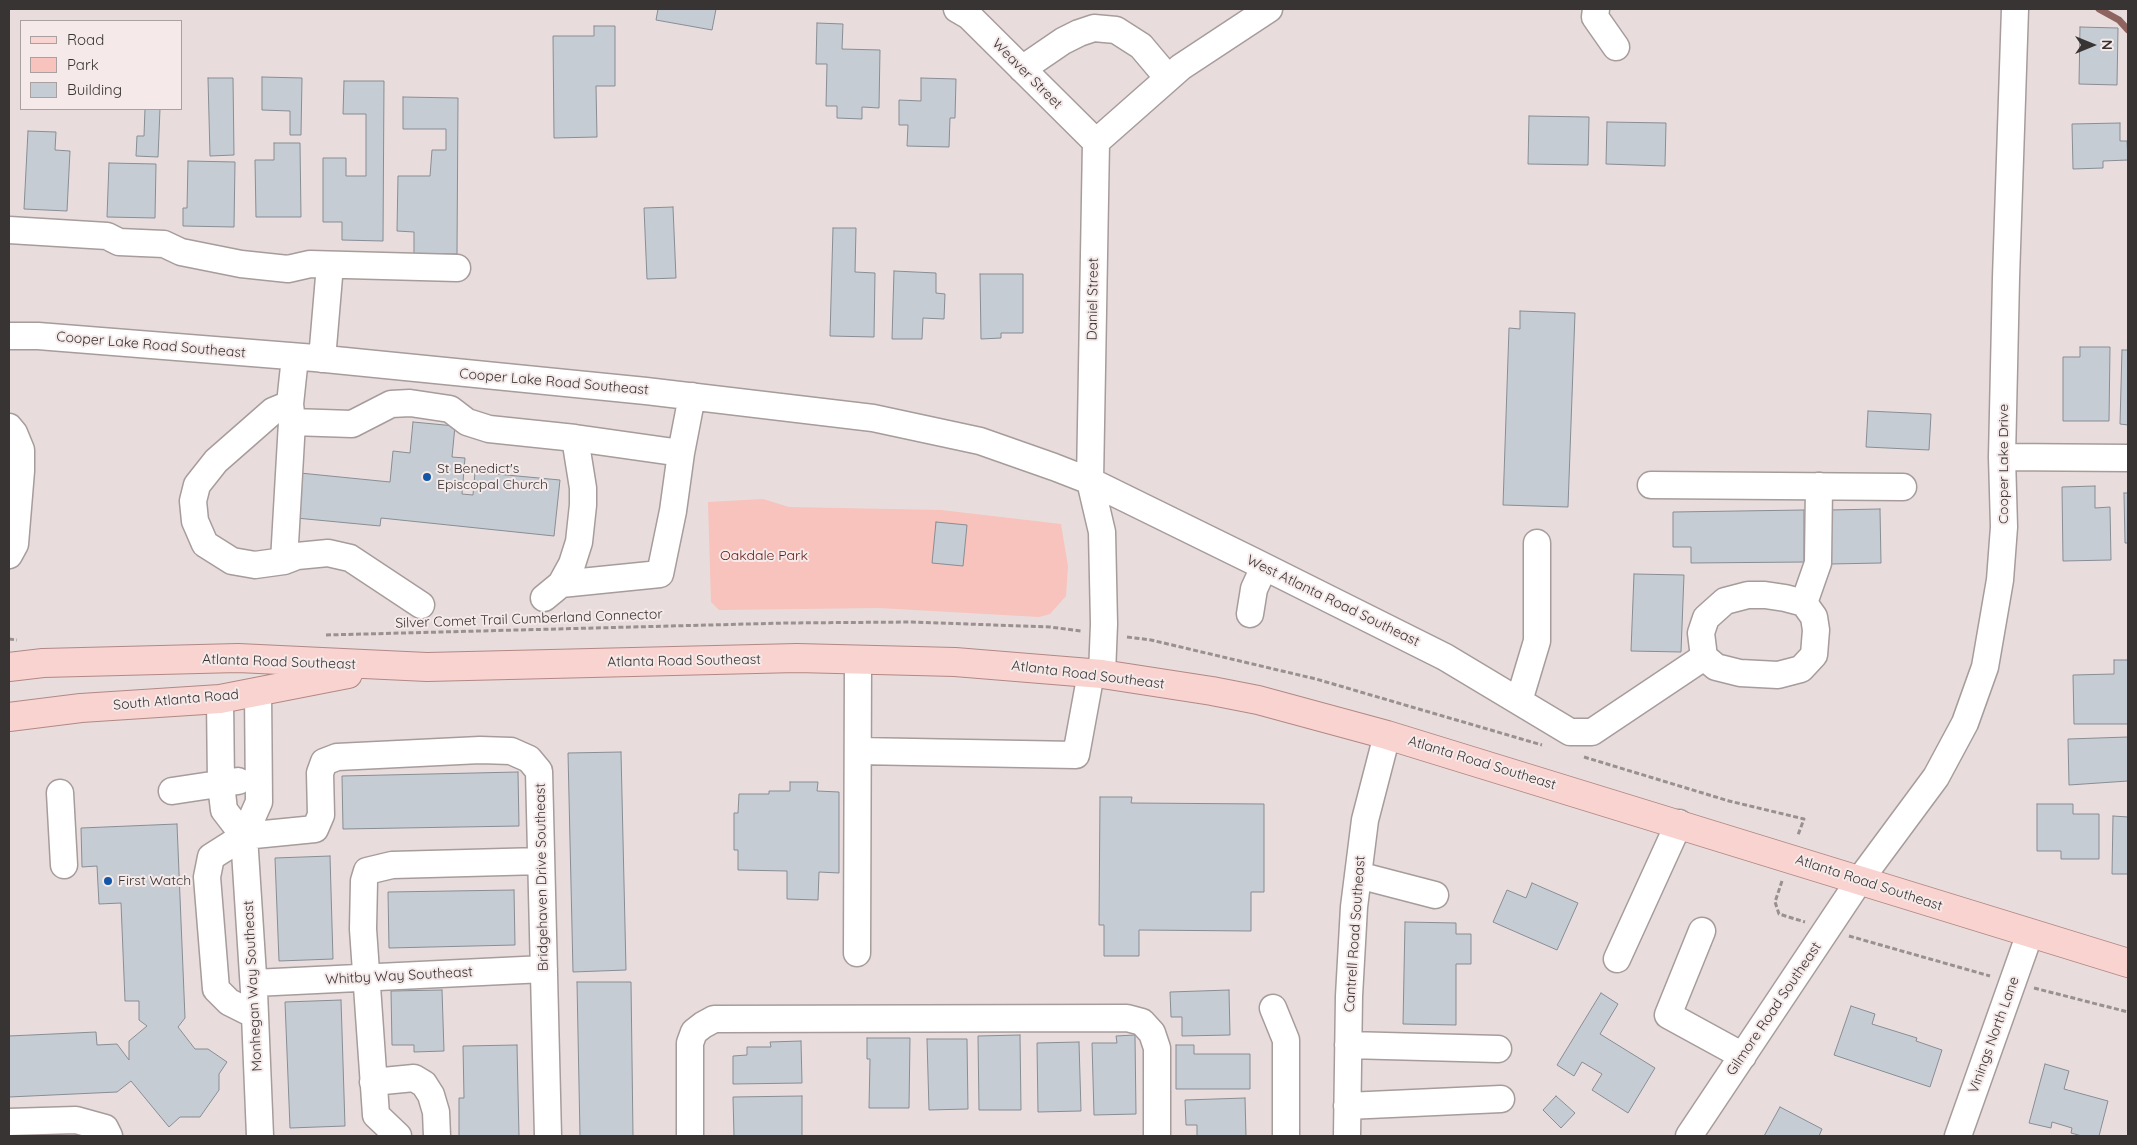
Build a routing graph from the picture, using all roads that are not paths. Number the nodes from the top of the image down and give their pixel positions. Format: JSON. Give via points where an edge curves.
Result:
{"nodes":[{"id":1,"x":956,"y":9,"type":"edge"},
{"id":2,"x":1269,"y":9,"type":"edge"},
{"id":3,"x":1596,"y":9,"type":"edge"},
{"id":4,"x":2016,"y":9,"type":"edge"},
{"id":5,"x":1105,"y":19,"type":"edge"},
{"id":6,"x":1616,"y":47,"type":"dead end"},
{"id":7,"x":1022,"y":69,"type":"junction"},
{"id":8,"x":1168,"y":78,"type":"junction"},
{"id":9,"x":1096,"y":142,"type":"junction"},
{"id":10,"x":9,"y":230,"type":"edge"},
{"id":11,"x":330,"y":265,"type":"junction"},
{"id":12,"x":458,"y":268,"type":"dead end"},
{"id":13,"x":9,"y":336,"type":"edge"},
{"id":14,"x":295,"y":357,"type":"junction"},
{"id":15,"x":322,"y":359,"type":"junction"},
{"id":16,"x":692,"y":396,"type":"junction"},
{"id":17,"x":291,"y":413,"type":"junction"},
{"id":18,"x":9,"y":427,"type":"edge"},
{"id":19,"x":575,"y":438,"type":"junction"},
{"id":20,"x":681,"y":453,"type":"junction"},
{"id":21,"x":2002,"y":457,"type":"junction"},
{"id":22,"x":2128,"y":458,"type":"edge"},
{"id":23,"x":1090,"y":481,"type":"junction"},
{"id":24,"x":1651,"y":485,"type":"dead end"},
{"id":25,"x":1819,"y":486,"type":"junction"},
{"id":26,"x":1903,"y":487,"type":"dead end"},
{"id":27,"x":1537,"y":543,"type":"dead end"},
{"id":28,"x":9,"y":555,"type":"edge"},
{"id":29,"x":284,"y":561,"type":"junction"},
{"id":30,"x":1264,"y":567,"type":"junction"},
{"id":31,"x":1804,"y":603,"type":"junction"},
{"id":32,"x":421,"y":605,"type":"dead end"},
{"id":33,"x":1250,"y":614,"type":"dead end"},
{"id":34,"x":18,"y":649,"type":"edge"},
{"id":35,"x":1704,"y":657,"type":"junction"},
{"id":36,"x":858,"y":660,"type":"junction"},
{"id":37,"x":43,"y":663,"type":"junction"},
{"id":38,"x":389,"y":666,"type":"junction"},
{"id":39,"x":9,"y":667,"type":"edge"},
{"id":40,"x":1097,"y":674,"type":"junction"},
{"id":41,"x":258,"y":692,"type":"junction"},
{"id":42,"x":220,"y":699,"type":"junction"},
{"id":43,"x":1519,"y":701,"type":"junction"},
{"id":44,"x":9,"y":717,"type":"edge"},
{"id":45,"x":1387,"y":735,"type":"junction"},
{"id":46,"x":858,"y":752,"type":"junction"},
{"id":47,"x":259,"y":777,"type":"junction"},
{"id":48,"x":221,"y":784,"type":"junction"},
{"id":49,"x":172,"y":791,"type":"dead end"},
{"id":50,"x":60,"y":793,"type":"dead end"},
{"id":51,"x":1679,"y":824,"type":"junction"},
{"id":52,"x":244,"y":836,"type":"junction"},
{"id":53,"x":541,"y":861,"type":"junction"},
{"id":54,"x":64,"y":865,"type":"dead end"},
{"id":55,"x":1358,"y":875,"type":"junction"},
{"id":56,"x":1859,"y":881,"type":"junction"},
{"id":57,"x":1435,"y":895,"type":"dead end"},
{"id":58,"x":1702,"y":931,"type":"dead end"},
{"id":59,"x":2030,"y":933,"type":"junction"},
{"id":60,"x":857,"y":954,"type":"dead end"},
{"id":61,"x":1617,"y":959,"type":"dead end"},
{"id":62,"x":2128,"y":963,"type":"edge"},
{"id":63,"x":544,"y":969,"type":"junction"},
{"id":64,"x":366,"y":977,"type":"junction"},
{"id":65,"x":254,"y":983,"type":"junction"},
{"id":66,"x":1274,"y":1008,"type":"dead end"},
{"id":67,"x":255,"y":1015,"type":"junction"},
{"id":68,"x":1348,"y":1045,"type":"junction"},
{"id":69,"x":1498,"y":1049,"type":"dead end"},
{"id":70,"x":1743,"y":1056,"type":"junction"},
{"id":71,"x":373,"y":1082,"type":"junction"},
{"id":72,"x":1501,"y":1099,"type":"dead end"},
{"id":73,"x":1347,"y":1106,"type":"junction"},
{"id":74,"x":9,"y":1122,"type":"edge"},
{"id":75,"x":38,"y":1129,"type":"edge"},
{"id":76,"x":110,"y":1136,"type":"edge"},
{"id":77,"x":260,"y":1136,"type":"edge"},
{"id":78,"x":398,"y":1136,"type":"edge"},
{"id":79,"x":437,"y":1136,"type":"edge"},
{"id":80,"x":548,"y":1136,"type":"edge"},
{"id":81,"x":690,"y":1136,"type":"edge"},
{"id":82,"x":1157,"y":1136,"type":"edge"},
{"id":83,"x":1286,"y":1136,"type":"edge"},
{"id":84,"x":1347,"y":1136,"type":"edge"},
{"id":85,"x":1688,"y":1136,"type":"edge"},
{"id":86,"x":1958,"y":1136,"type":"edge"}],
"edges":[{"from":1,"to":7,"type":"street","name":"Weaver Street","via":[[968,16]]},
{"from":2,"to":8,"type":"street"},
{"from":3,"to":6,"type":"street","via":[[1595,17]]},
{"from":4,"to":21,"type":"street","name":"Cooper Lake Drive"},
{"from":5,"to":7,"type":"street","via":[[1063,41]]},
{"from":5,"to":8,"type":"street","via":[[1141,46]]},
{"from":7,"to":9,"type":"street","name":"Weaver Street"},
{"from":8,"to":9,"type":"street"},
{"from":9,"to":23,"type":"street","name":"Daniel Street"},
{"from":10,"to":11,"type":"street","via":[[107,236],[120,242],[164,244],[181,252],[241,264],[288,269],[310,264]]},
{"from":11,"to":12,"type":"street"},
{"from":11,"to":15,"type":"street"},
{"from":13,"to":14,"type":"street","name":"Cooper Lake Road Southeast"},
{"from":14,"to":15,"type":"street","name":"Cooper Lake Road Southeast"},
{"from":14,"to":17,"type":"street"},
{"from":15,"to":16,"type":"street","name":"Cooper Lake Road Southeast"},
{"from":16,"to":20,"type":"street"},
{"from":16,"to":23,"type":"street","name":"Cooper Lake Road Southeast","via":[[873,418],[970,439]]},
{"from":17,"to":19,"type":"street","via":[[352,424],[391,404],[410,403],[450,409],[467,422],[489,429]]},
{"from":17,"to":29,"type":"street"},
{"from":17,"to":29,"type":"street","via":[[273,411],[216,462],[197,485],[193,501],[195,521],[205,544],[232,561],[255,565]]},
{"from":18,"to":28,"type":"street","via":[[21,450],[21,471],[16,544]]},
{"from":19,"to":20,"type":"street"},
{"from":19,"to":20,"type":"street","via":[[584,505],[580,542],[572,564],[552,591],[660,574],[674,512]]},
{"from":21,"to":22,"type":"street"},
{"from":21,"to":56,"type":"street","name":"Cooper Lake Drive","via":[[2002,554],[1986,668],[1965,723],[1936,777]]},
{"from":23,"to":30,"type":"street","name":"West Atlanta Road Southeast"},
{"from":23,"to":40,"type":"street","name":"Daniel Street","via":[[1102,532],[1104,624]]},
{"from":24,"to":25,"type":"street"},
{"from":25,"to":26,"type":"street"},
{"from":25,"to":31,"type":"street","via":[[1818,563]]},
{"from":27,"to":43,"type":"street","via":[[1536,641]]},
{"from":29,"to":32,"type":"street","via":[[328,552],[350,558]]},
{"from":30,"to":33,"type":"street","via":[[1254,589]]},
{"from":30,"to":43,"type":"street","name":"West Atlanta Road Southeast","via":[[1445,657]]},
{"from":31,"to":35,"type":"street","via":[[1765,594],[1725,601],[1706,618],[1702,634]]},
{"from":31,"to":35,"type":"street","via":[[1814,617],[1816,630],[1814,655],[1801,669],[1778,676],[1740,673],[1716,666]]},
{"from":34,"to":37,"type":"main road"},
{"from":35,"to":43,"type":"street","name":"West Atlanta Road Southeast","via":[[1592,732],[1570,732]]},
{"from":36,"to":38,"type":"main road","name":"Atlanta Road Southeast","via":[[797,658]]},
{"from":36,"to":40,"type":"main road","name":"Atlanta Road Southeast","via":[[955,662]]},
{"from":36,"to":46,"type":"street"},
{"from":37,"to":38,"type":"main road","name":"Atlanta Road Southeast","via":[[238,658]]},
{"from":37,"to":39,"type":"main road","name":"Atlanta Road Southeast"},
{"from":38,"to":41,"type":"main road","name":"South Atlanta Road"},
{"from":40,"to":45,"type":"main road","name":"Atlanta Road Southeast","via":[[1258,700]]},
{"from":40,"to":46,"type":"street","name":"Daniel Street","via":[[1076,754]]},
{"from":41,"to":42,"type":"main road","name":"South Atlanta Road"},
{"from":41,"to":47,"type":"street","name":"Monhegan Way Southeast"},
{"from":42,"to":44,"type":"main road","name":"South Atlanta Road","via":[[81,708]]},
{"from":42,"to":48,"type":"street"},
{"from":45,"to":51,"type":"main road","name":"Atlanta Road Southeast"},
{"from":45,"to":55,"type":"street","name":"Cantrell Road Southeast","via":[[1365,820]]},
{"from":46,"to":60,"type":"street"},
{"from":47,"to":48,"type":"street"},
{"from":47,"to":52,"type":"street","name":"Monhegan Way Southeast","via":[[259,802]]},
{"from":48,"to":49,"type":"street"},
{"from":48,"to":52,"type":"street","via":[[224,810]]},
{"from":50,"to":54,"type":"street"},
{"from":51,"to":56,"type":"main road","name":"Atlanta Road Southeast"},
{"from":51,"to":61,"type":"street"},
{"from":52,"to":53,"type":"street","name":"Bridgehaven Drive Southeast","via":[[315,829],[321,815],[320,773],[324,762],[337,757],[511,750],[529,759],[539,771]]},
{"from":52,"to":65,"type":"street","name":"Monhegan Way Southeast"},
{"from":52,"to":67,"type":"street","via":[[211,857],[207,876],[216,989],[229,1002]]},
{"from":53,"to":63,"type":"street","name":"Bridgehaven Drive Southeast"},
{"from":53,"to":64,"type":"street","via":[[392,866],[367,871],[363,929]]},
{"from":55,"to":57,"type":"street"},
{"from":55,"to":68,"type":"street","name":"Cantrell Road Southeast"},
{"from":56,"to":59,"type":"main road","name":"Atlanta Road Southeast"},
{"from":56,"to":70,"type":"street","name":"Gilmore Road Southeast"},
{"from":58,"to":70,"type":"street","via":[[1668,1015]]},
{"from":59,"to":62,"type":"main road","name":"Atlanta Road Southeast"},
{"from":59,"to":86,"type":"street","name":"Vinings North Lane"},
{"from":63,"to":64,"type":"street","name":"Whitby Way Southeast"},
{"from":63,"to":80,"type":"street","name":"Bridgehaven Drive Southeast"},
{"from":64,"to":65,"type":"street","name":"Whitby Way Southeast"},
{"from":64,"to":71,"type":"street"},
{"from":65,"to":67,"type":"street","name":"Monhegan Way Southeast"},
{"from":66,"to":83,"type":"street","via":[[1286,1040]]},
{"from":67,"to":77,"type":"street","name":"Monhegan Way Southeast"},
{"from":68,"to":69,"type":"street"},
{"from":68,"to":73,"type":"street","name":"Cantrell Road Southeast"},
{"from":70,"to":85,"type":"street","name":"Gilmore Road Southeast"},
{"from":71,"to":78,"type":"street","via":[[376,1115]]},
{"from":71,"to":79,"type":"street","via":[[414,1078],[424,1084],[434,1103]]},
{"from":72,"to":73,"type":"street"},
{"from":73,"to":84,"type":"street","name":"Cantrell Road Southeast"},
{"from":74,"to":75,"type":"street"},
{"from":75,"to":76,"type":"street","via":[[76,1120],[105,1128]]},
{"from":81,"to":82,"type":"street","via":[[690,1043],[694,1032],[714,1019],[1127,1018],[1142,1022],[1152,1034],[1157,1048]]}]}
